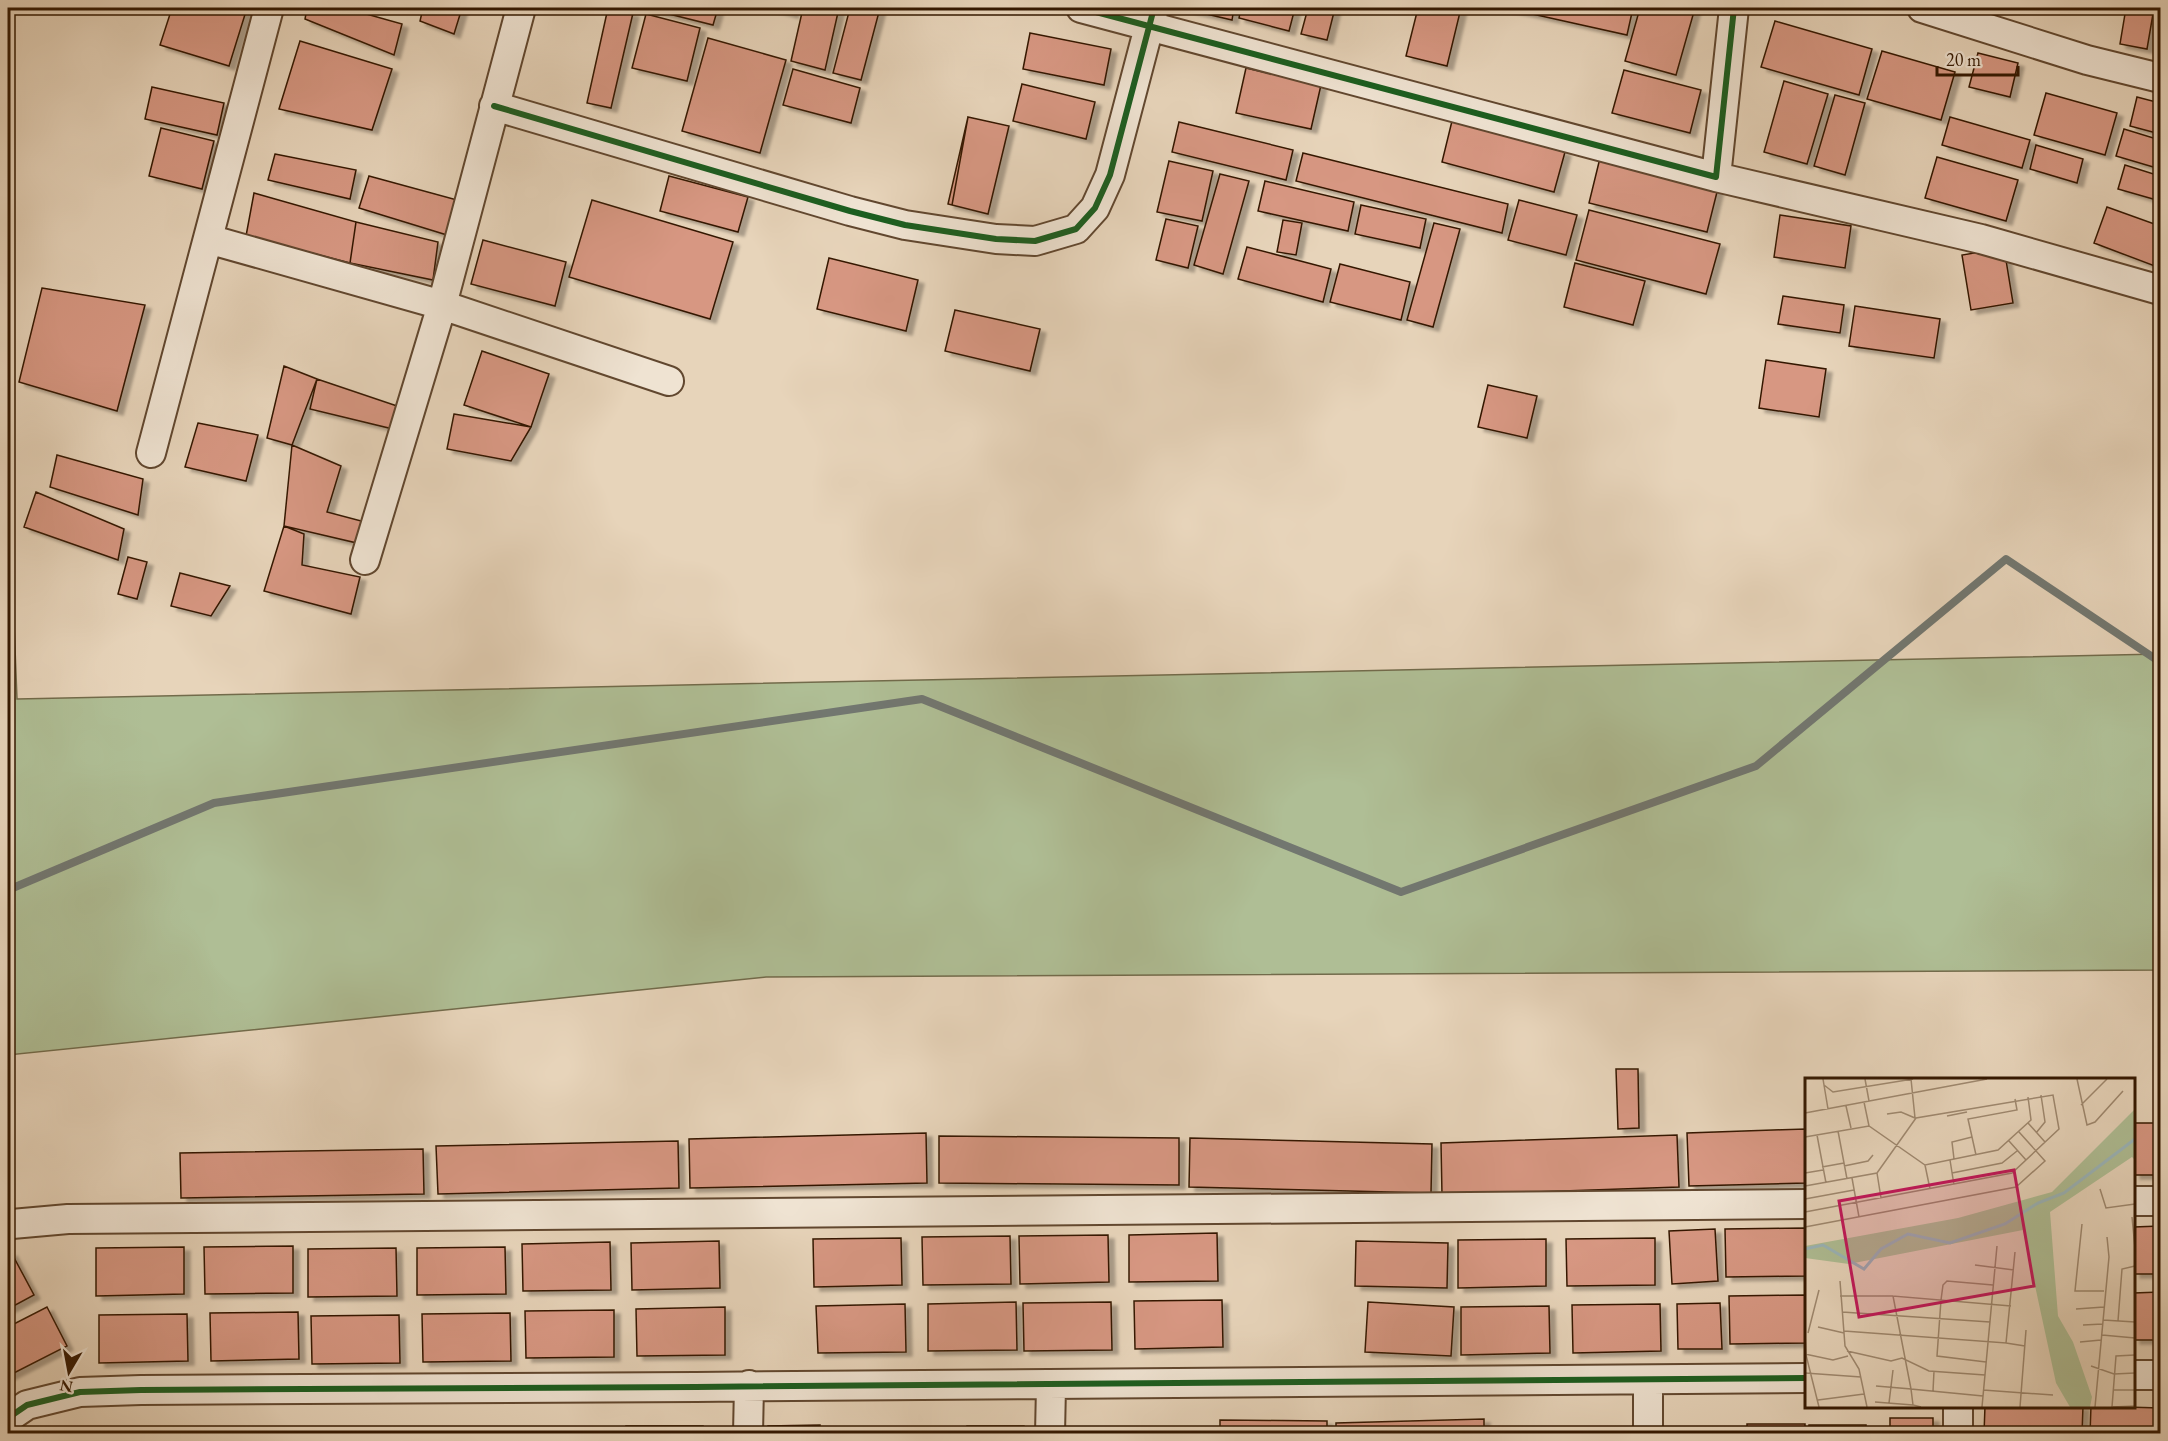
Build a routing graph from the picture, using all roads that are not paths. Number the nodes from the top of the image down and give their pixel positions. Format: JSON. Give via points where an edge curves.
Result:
{"nodes":[{"id":1,"x":269,"y":8,"type":"edge"},
{"id":2,"x":521,"y":8,"type":"edge"},
{"id":3,"x":1081,"y":8,"type":"edge"},
{"id":4,"x":1734,"y":8,"type":"edge"},
{"id":5,"x":1922,"y":8,"type":"edge"},
{"id":6,"x":1151,"y":17,"type":"edge"},
{"id":7,"x":2160,"y":78,"type":"edge"},
{"id":8,"x":494,"y":106,"type":"junction"},
{"id":9,"x":1716,"y":177,"type":"junction"},
{"id":10,"x":208,"y":239,"type":"junction"},
{"id":11,"x":2160,"y":290,"type":"edge"},
{"id":12,"x":442,"y":305,"type":"junction"},
{"id":13,"x":669,"y":381,"type":"dead end"},
{"id":14,"x":152,"y":453,"type":"dead end"},
{"id":15,"x":364,"y":560,"type":"dead end"},
{"id":16,"x":2160,"y":1200,"type":"edge"},
{"id":17,"x":2135,"y":1201,"type":"edge"},
{"id":18,"x":1805,"y":1204,"type":"edge"},
{"id":19,"x":8,"y":1226,"type":"edge"},
{"id":20,"x":2135,"y":1375,"type":"edge"},
{"id":21,"x":2160,"y":1375,"type":"edge"},
{"id":22,"x":1805,"y":1378,"type":"edge"},
{"id":23,"x":1648,"y":1380,"type":"junction"},
{"id":24,"x":749,"y":1385,"type":"junction"},
{"id":25,"x":1051,"y":1386,"type":"junction"},
{"id":26,"x":1958,"y":1408,"type":"edge"},
{"id":27,"x":8,"y":1418,"type":"edge"},
{"id":28,"x":748,"y":1434,"type":"edge"},
{"id":29,"x":1050,"y":1434,"type":"edge"},
{"id":30,"x":1648,"y":1434,"type":"edge"},
{"id":31,"x":1958,"y":1434,"type":"edge"}],
"edges":[{"from":1,"to":10,"type":"street"},
{"from":2,"to":8,"type":"street"},
{"from":3,"to":6,"type":"street"},
{"from":4,"to":9,"type":"street"},
{"from":5,"to":7,"type":"street","via":[[2087,60]]},
{"from":6,"to":8,"type":"street","via":[[1110,175],[1095,207],[1076,229],[1035,241],[996,239],[872,217]]},
{"from":6,"to":9,"type":"street"},
{"from":8,"to":12,"type":"street"},
{"from":9,"to":11,"type":"street","via":[[1981,238]]},
{"from":10,"to":12,"type":"street"},
{"from":10,"to":14,"type":"street"},
{"from":12,"to":13,"type":"street"},
{"from":12,"to":15,"type":"street"},
{"from":16,"to":17,"type":"street"},
{"from":18,"to":19,"type":"street","via":[[80,1219]]},
{"from":20,"to":21,"type":"street"},
{"from":22,"to":23,"type":"street"},
{"from":23,"to":25,"type":"street"},
{"from":23,"to":30,"type":"street"},
{"from":24,"to":25,"type":"street"},
{"from":24,"to":27,"type":"street","via":[[80,1392],[27,1405]]},
{"from":24,"to":28,"type":"street"},
{"from":25,"to":29,"type":"street"},
{"from":26,"to":31,"type":"street"}]}
